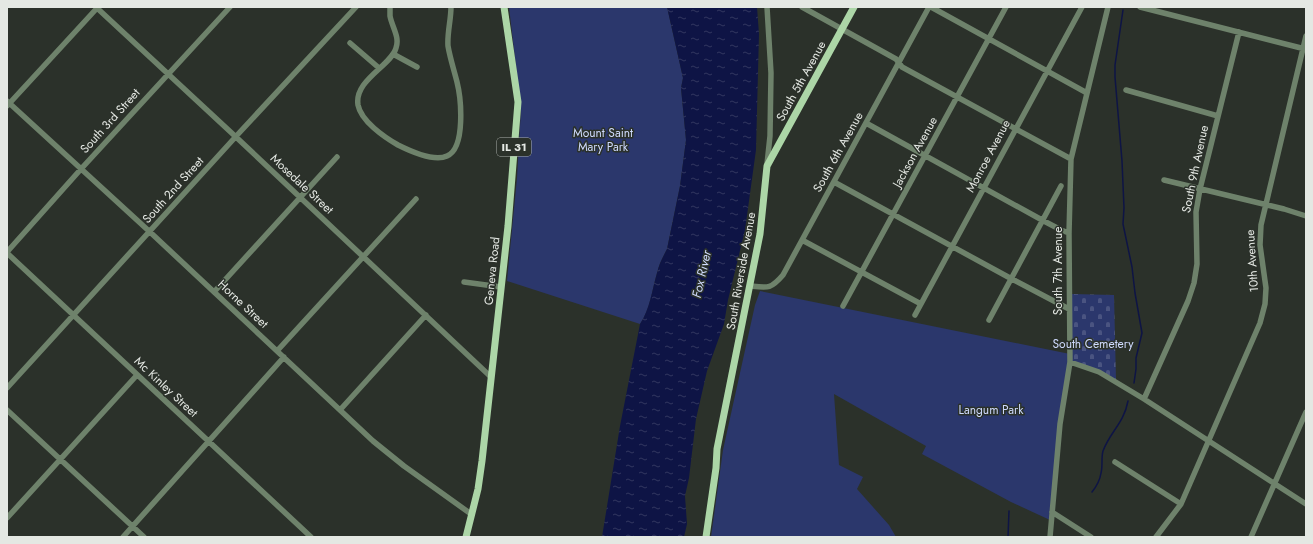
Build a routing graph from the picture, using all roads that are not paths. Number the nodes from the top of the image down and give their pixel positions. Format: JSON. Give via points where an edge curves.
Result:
{"nodes":[{"id":1,"x":230,"y":7,"type":"edge"},
{"id":2,"x":356,"y":7,"type":"edge"},
{"id":3,"x":390,"y":7,"type":"edge"},
{"id":4,"x":451,"y":7,"type":"edge"},
{"id":5,"x":504,"y":7,"type":"edge"},
{"id":6,"x":767,"y":7,"type":"edge"},
{"id":7,"x":802,"y":7,"type":"edge"},
{"id":8,"x":854,"y":7,"type":"edge"},
{"id":9,"x":930,"y":7,"type":"edge"},
{"id":10,"x":1006,"y":7,"type":"edge"},
{"id":11,"x":1082,"y":7,"type":"edge"},
{"id":12,"x":1108,"y":7,"type":"edge"},
{"id":13,"x":1140,"y":7,"type":"edge"},
{"id":14,"x":97,"y":8,"type":"edge"},
{"id":15,"x":842,"y":29,"type":"junction"},
{"id":16,"x":1239,"y":32,"type":"junction"},
{"id":17,"x":1306,"y":36,"type":"edge"},
{"id":18,"x":988,"y":39,"type":"junction"},
{"id":19,"x":350,"y":43,"type":"dead end"},
{"id":20,"x":1304,"y":49,"type":"edge"},
{"id":21,"x":394,"y":54,"type":"junction"},
{"id":22,"x":899,"y":63,"type":"junction"},
{"id":23,"x":417,"y":67,"type":"dead end"},
{"id":24,"x":379,"y":68,"type":"junction"},
{"id":25,"x":1046,"y":71,"type":"junction"},
{"id":26,"x":168,"y":74,"type":"junction"},
{"id":27,"x":1126,"y":90,"type":"dead end"},
{"id":28,"x":1087,"y":93,"type":"junction"},
{"id":29,"x":957,"y":97,"type":"junction"},
{"id":30,"x":8,"y":104,"type":"edge"},
{"id":31,"x":1218,"y":116,"type":"junction"},
{"id":32,"x":866,"y":123,"type":"junction"},
{"id":33,"x":1015,"y":129,"type":"junction"},
{"id":34,"x":236,"y":137,"type":"junction"},
{"id":35,"x":925,"y":156,"type":"junction"},
{"id":36,"x":337,"y":157,"type":"dead end"},
{"id":37,"x":1071,"y":159,"type":"junction"},
{"id":38,"x":767,"y":166,"type":"junction"},
{"id":39,"x":80,"y":169,"type":"junction"},
{"id":40,"x":1164,"y":180,"type":"dead end"},
{"id":41,"x":834,"y":182,"type":"junction"},
{"id":42,"x":1061,"y":186,"type":"dead end"},
{"id":43,"x":984,"y":188,"type":"junction"},
{"id":44,"x":1200,"y":189,"type":"junction"},
{"id":45,"x":300,"y":197,"type":"junction"},
{"id":46,"x":416,"y":199,"type":"dead end"},
{"id":47,"x":1265,"y":204,"type":"junction"},
{"id":48,"x":893,"y":214,"type":"junction"},
{"id":49,"x":1306,"y":216,"type":"edge"},
{"id":50,"x":1042,"y":220,"type":"junction"},
{"id":51,"x":150,"y":232,"type":"junction"},
{"id":52,"x":1069,"y":232,"type":"junction"},
{"id":53,"x":802,"y":240,"type":"junction"},
{"id":54,"x":952,"y":246,"type":"junction"},
{"id":55,"x":7,"y":252,"type":"edge"},
{"id":56,"x":363,"y":257,"type":"junction"},
{"id":57,"x":862,"y":272,"type":"junction"},
{"id":58,"x":1010,"y":278,"type":"junction"},
{"id":59,"x":464,"y":282,"type":"dead end"},
{"id":60,"x":751,"y":286,"type":"junction"},
{"id":61,"x":501,"y":287,"type":"junction"},
{"id":62,"x":214,"y":292,"type":"junction"},
{"id":63,"x":921,"y":304,"type":"junction"},
{"id":64,"x":843,"y":306,"type":"dead end"},
{"id":65,"x":1070,"y":309,"type":"junction"},
{"id":66,"x":426,"y":315,"type":"junction"},
{"id":67,"x":915,"y":315,"type":"dead end"},
{"id":68,"x":74,"y":316,"type":"junction"},
{"id":69,"x":989,"y":320,"type":"dead end"},
{"id":70,"x":277,"y":351,"type":"junction"},
{"id":71,"x":284,"y":357,"type":"junction"},
{"id":72,"x":1070,"y":362,"type":"junction"},
{"id":73,"x":137,"y":375,"type":"junction"},
{"id":74,"x":491,"y":377,"type":"junction"},
{"id":75,"x":7,"y":388,"type":"edge"},
{"id":76,"x":1144,"y":400,"type":"junction"},
{"id":77,"x":7,"y":410,"type":"edge"},
{"id":78,"x":340,"y":410,"type":"junction"},
{"id":79,"x":1306,"y":412,"type":"edge"},
{"id":80,"x":209,"y":441,"type":"junction"},
{"id":81,"x":1210,"y":441,"type":"junction"},
{"id":82,"x":60,"y":459,"type":"junction"},
{"id":83,"x":1115,"y":462,"type":"dead end"},
{"id":84,"x":1275,"y":484,"type":"junction"},
{"id":85,"x":1181,"y":504,"type":"junction"},
{"id":86,"x":1306,"y":504,"type":"edge"},
{"id":87,"x":1052,"y":512,"type":"junction"},
{"id":88,"x":472,"y":514,"type":"junction"},
{"id":89,"x":7,"y":518,"type":"edge"},
{"id":90,"x":133,"y":527,"type":"junction"},
{"id":91,"x":123,"y":537,"type":"edge"},
{"id":92,"x":144,"y":537,"type":"edge"},
{"id":93,"x":310,"y":537,"type":"edge"},
{"id":94,"x":466,"y":537,"type":"edge"},
{"id":95,"x":706,"y":537,"type":"edge"},
{"id":96,"x":1050,"y":537,"type":"edge"},
{"id":97,"x":1091,"y":537,"type":"edge"},
{"id":98,"x":1156,"y":537,"type":"edge"},
{"id":99,"x":1251,"y":537,"type":"edge"}],
"edges":[{"from":1,"to":26,"type":"street","name":"South 3rd Street"},
{"from":2,"to":34,"type":"street","name":"South 2nd Street"},
{"from":3,"to":21,"type":"street","via":[[390,17],[397,38]]},
{"from":4,"to":24,"type":"street","via":[[448,44],[459,92],[461,114],[458,140],[451,154],[436,158],[409,150],[388,138],[364,118],[358,106],[359,94]]},
{"from":5,"to":61,"type":"main road","name":"Geneva Road","number":"IL 31","via":[[518,102]]},
{"from":6,"to":38,"type":"street","name":"South Riverside Avenue","via":[[771,72]]},
{"from":7,"to":15,"type":"street"},
{"from":8,"to":15,"type":"main road","name":"South 5th Avenue"},
{"from":9,"to":18,"type":"street"},
{"from":9,"to":22,"type":"street","name":"South 6th Avenue"},
{"from":10,"to":18,"type":"street","name":"Jackson Avenue"},
{"from":11,"to":25,"type":"street","name":"Monroe Avenue"},
{"from":12,"to":28,"type":"street","name":"South 7th Avenue"},
{"from":13,"to":16,"type":"street"},
{"from":14,"to":26,"type":"street","name":"Mosedale Street"},
{"from":14,"to":30,"type":"street"},
{"from":15,"to":22,"type":"street"},
{"from":15,"to":38,"type":"main road","name":"South 5th Avenue"},
{"from":16,"to":20,"type":"street"},
{"from":16,"to":31,"type":"street","name":"South 9th Avenue"},
{"from":17,"to":20,"type":"street","name":"10th Avenue"},
{"from":18,"to":25,"type":"street"},
{"from":18,"to":29,"type":"street","name":"Jackson Avenue"},
{"from":19,"to":24,"type":"street"},
{"from":20,"to":47,"type":"street","name":"10th Avenue"},
{"from":21,"to":23,"type":"street"},
{"from":21,"to":24,"type":"street"},
{"from":22,"to":29,"type":"street"},
{"from":22,"to":32,"type":"street","name":"South 6th Avenue"},
{"from":25,"to":28,"type":"street"},
{"from":25,"to":33,"type":"street","name":"Monroe Avenue"},
{"from":26,"to":34,"type":"street","name":"Mosedale Street"},
{"from":26,"to":39,"type":"street","name":"South 3rd Street"},
{"from":27,"to":31,"type":"street"},
{"from":28,"to":37,"type":"street","name":"South 7th Avenue"},
{"from":29,"to":33,"type":"street"},
{"from":29,"to":35,"type":"street","name":"Jackson Avenue"},
{"from":30,"to":39,"type":"street","name":"Horne Street"},
{"from":31,"to":44,"type":"street","name":"South 9th Avenue"},
{"from":32,"to":35,"type":"street"},
{"from":32,"to":41,"type":"street","name":"South 6th Avenue"},
{"from":33,"to":37,"type":"street"},
{"from":33,"to":43,"type":"street","name":"Monroe Avenue"},
{"from":34,"to":45,"type":"street","name":"Mosedale Street"},
{"from":34,"to":51,"type":"street","name":"South 2nd Street"},
{"from":35,"to":43,"type":"street"},
{"from":35,"to":48,"type":"street","name":"Jackson Avenue"},
{"from":36,"to":45,"type":"street"},
{"from":37,"to":52,"type":"street","name":"South 7th Avenue"},
{"from":38,"to":60,"type":"main road","name":"South Riverside Avenue","via":[[760,234]]},
{"from":39,"to":51,"type":"street","name":"Horne Street"},
{"from":39,"to":55,"type":"street","name":"South 3rd Street"},
{"from":40,"to":44,"type":"street"},
{"from":41,"to":48,"type":"street"},
{"from":41,"to":53,"type":"street","name":"South 6th Avenue"},
{"from":42,"to":50,"type":"street"},
{"from":43,"to":50,"type":"street"},
{"from":43,"to":54,"type":"street","name":"Monroe Avenue"},
{"from":44,"to":47,"type":"street"},
{"from":44,"to":76,"type":"street","name":"South 9th Avenue","via":[[1196,212],[1197,264],[1194,283]]},
{"from":45,"to":56,"type":"street","name":"Mosedale Street"},
{"from":45,"to":62,"type":"street"},
{"from":46,"to":56,"type":"street"},
{"from":47,"to":49,"type":"street"},
{"from":47,"to":81,"type":"street","name":"10th Avenue","via":[[1260,245],[1266,281],[1265,304],[1260,323]]},
{"from":48,"to":54,"type":"street"},
{"from":48,"to":57,"type":"street","name":"Jackson Avenue"},
{"from":50,"to":52,"type":"street"},
{"from":50,"to":58,"type":"street"},
{"from":51,"to":62,"type":"street","name":"Horne Street"},
{"from":51,"to":68,"type":"street","name":"South 2nd Street"},
{"from":52,"to":65,"type":"street","name":"South 7th Avenue"},
{"from":53,"to":57,"type":"street"},
{"from":53,"to":60,"type":"street","name":"South 6th Avenue","via":[[776,283],[767,288]]},
{"from":54,"to":58,"type":"street"},
{"from":54,"to":63,"type":"street","name":"Monroe Avenue"},
{"from":55,"to":68,"type":"street","name":"Mc Kinley Street"},
{"from":56,"to":66,"type":"street","name":"Mosedale Street"},
{"from":56,"to":70,"type":"street"},
{"from":57,"to":63,"type":"street"},
{"from":57,"to":64,"type":"street","name":"Jackson Avenue"},
{"from":58,"to":65,"type":"street"},
{"from":58,"to":69,"type":"street"},
{"from":59,"to":61,"type":"street"},
{"from":60,"to":95,"type":"main road","name":"South Riverside Avenue","via":[[717,449]]},
{"from":61,"to":74,"type":"main road","name":"Geneva Road","number":"IL 31"},
{"from":62,"to":70,"type":"street","name":"Horne Street"},
{"from":63,"to":67,"type":"street","name":"Monroe Avenue"},
{"from":65,"to":72,"type":"street","name":"South 7th Avenue"},
{"from":66,"to":74,"type":"street","name":"Mosedale Street"},
{"from":66,"to":78,"type":"street"},
{"from":68,"to":73,"type":"street","name":"Mc Kinley Street"},
{"from":68,"to":75,"type":"street","name":"South 2nd Street"},
{"from":70,"to":71,"type":"street","name":"Horne Street"},
{"from":71,"to":78,"type":"street","name":"Horne Street"},
{"from":71,"to":80,"type":"street"},
{"from":72,"to":76,"type":"street","via":[[1099,372]]},
{"from":72,"to":87,"type":"street","name":"South 7th Avenue","via":[[1060,424]]},
{"from":73,"to":80,"type":"street","name":"Mc Kinley Street"},
{"from":73,"to":82,"type":"street"},
{"from":74,"to":88,"type":"main road","name":"Geneva Road","number":"IL 31","via":[[482,461]]},
{"from":76,"to":81,"type":"street"},
{"from":77,"to":82,"type":"street"},
{"from":78,"to":88,"type":"street","name":"Horne Street","via":[[385,452]]},
{"from":79,"to":84,"type":"street"},
{"from":80,"to":90,"type":"street"},
{"from":80,"to":93,"type":"street","name":"Mc Kinley Street"},
{"from":81,"to":84,"type":"street"},
{"from":81,"to":85,"type":"street","name":"10th Avenue"},
{"from":82,"to":89,"type":"street"},
{"from":82,"to":90,"type":"street"},
{"from":83,"to":85,"type":"street"},
{"from":84,"to":86,"type":"street"},
{"from":84,"to":99,"type":"street"},
{"from":85,"to":98,"type":"street","name":"10th Avenue"},
{"from":87,"to":96,"type":"street","name":"South 7th Avenue"},
{"from":87,"to":97,"type":"street"},
{"from":88,"to":94,"type":"main road","name":"Geneva Road","number":"IL 31"},
{"from":90,"to":91,"type":"street"},
{"from":90,"to":92,"type":"street"}]}
